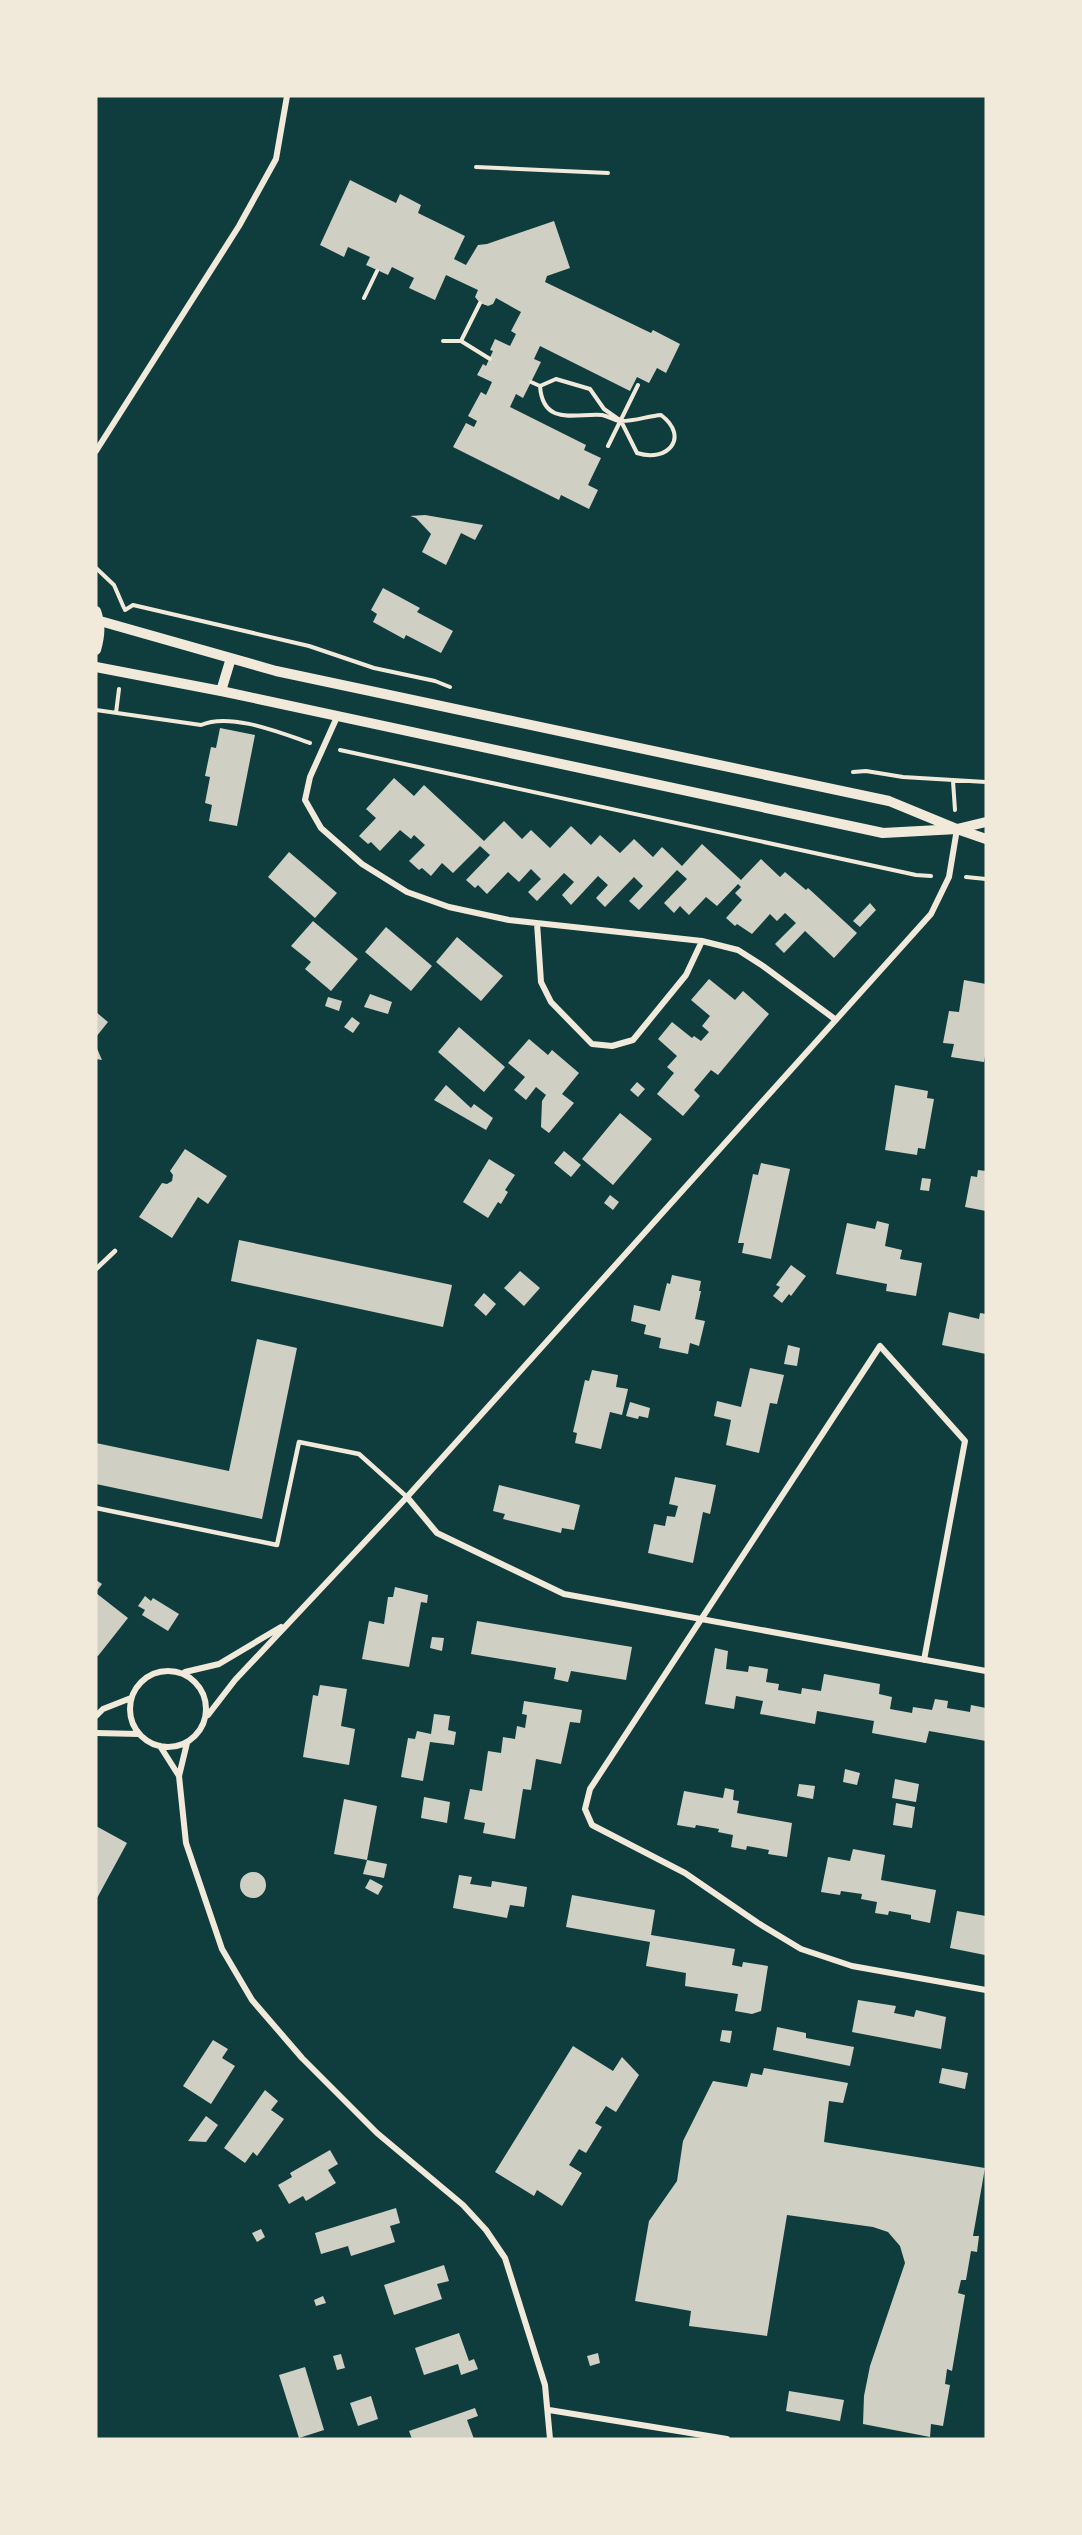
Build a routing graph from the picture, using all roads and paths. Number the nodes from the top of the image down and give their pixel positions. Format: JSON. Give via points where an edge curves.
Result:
{"nodes":[{"id":1,"x":287,"y":96,"type":"edge"},
{"id":2,"x":476,"y":167,"type":"dead end"},
{"id":3,"x":608,"y":173,"type":"dead end"},
{"id":4,"x":377,"y":271,"type":"dead end"},
{"id":5,"x":363,"y":298,"type":"dead end"},
{"id":6,"x":480,"y":303,"type":"dead end"},
{"id":7,"x":461,"y":341,"type":"junction"},
{"id":8,"x":443,"y":342,"type":"dead end"},
{"id":9,"x":490,"y":359,"type":"dead end"},
{"id":10,"x":531,"y":382,"type":"dead end"},
{"id":11,"x":638,"y":385,"type":"dead end"},
{"id":12,"x":540,"y":386,"type":"junction"},
{"id":13,"x":621,"y":421,"type":"junction"},
{"id":14,"x":608,"y":446,"type":"dead end"},
{"id":15,"x":96,"y":451,"type":"edge"},
{"id":16,"x":125,"y":610,"type":"dead end"},
{"id":17,"x":98,"y":616,"type":"edge"},
{"id":18,"x":96,"y":650,"type":"edge"},
{"id":19,"x":231,"y":658,"type":"junction"},
{"id":20,"x":96,"y":667,"type":"edge"},
{"id":21,"x":221,"y":691,"type":"junction"},
{"id":22,"x":458,"y":691,"type":"dead end"},
{"id":23,"x":96,"y":710,"type":"edge"},
{"id":24,"x":337,"y":717,"type":"junction"},
{"id":25,"x":324,"y":746,"type":"junction"},
{"id":26,"x":844,"y":773,"type":"dead end"},
{"id":27,"x":953,"y":781,"type":"junction"},
{"id":28,"x":986,"y":782,"type":"edge"},
{"id":29,"x":986,"y":822,"type":"edge"},
{"id":30,"x":957,"y":829,"type":"junction"},
{"id":31,"x":986,"y":838,"type":"edge"},
{"id":32,"x":949,"y":877,"type":"junction"},
{"id":33,"x":986,"y":879,"type":"edge"},
{"id":34,"x":537,"y":923,"type":"junction"},
{"id":35,"x":702,"y":941,"type":"junction"},
{"id":36,"x":836,"y":1020,"type":"junction"},
{"id":37,"x":115,"y":1251,"type":"dead end"},
{"id":38,"x":96,"y":1269,"type":"edge"},
{"id":39,"x":407,"y":1497,"type":"junction"},
{"id":40,"x":96,"y":1508,"type":"edge"},
{"id":41,"x":699,"y":1619,"type":"junction"},
{"id":42,"x":287,"y":1624,"type":"junction"},
{"id":43,"x":924,"y":1660,"type":"junction"},
{"id":44,"x":986,"y":1671,"type":"edge"},
{"id":45,"x":184,"y":1672,"type":"junction"},
{"id":46,"x":131,"y":1698,"type":"junction"},
{"id":47,"x":208,"y":1715,"type":"junction"},
{"id":48,"x":96,"y":1716,"type":"edge"},
{"id":49,"x":96,"y":1733,"type":"edge"},
{"id":50,"x":139,"y":1734,"type":"junction"},
{"id":51,"x":187,"y":1743,"type":"junction"},
{"id":52,"x":160,"y":1746,"type":"junction"},
{"id":53,"x":178,"y":1776,"type":"junction"},
{"id":54,"x":986,"y":1990,"type":"edge"},
{"id":55,"x":549,"y":2410,"type":"junction"},
{"id":56,"x":550,"y":2439,"type":"edge"},
{"id":57,"x":727,"y":2439,"type":"edge"}],
"edges":[{"from":1,"to":15,"type":"street","via":[[276,159],[239,226]]},
{"from":2,"to":3,"type":"path"},
{"from":4,"to":5,"type":"path"},
{"from":6,"to":7,"type":"path"},
{"from":7,"to":8,"type":"path"},
{"from":7,"to":9,"type":"path"},
{"from":10,"to":12,"type":"path"},
{"from":11,"to":13,"type":"path"},
{"from":12,"to":13,"type":"path","via":[[556,379],[590,389],[604,409]]},
{"from":12,"to":13,"type":"path","via":[[544,404],[560,414],[602,415]]},
{"from":13,"to":13,"type":"path","via":[[637,453],[648,457],[670,449],[673,428],[661,415]]},
{"from":13,"to":14,"type":"path"},
{"from":16,"to":22,"type":"path","via":[[133,605],[309,646]]},
{"from":17,"to":18,"type":"street","via":[[100,637]]},
{"from":17,"to":19,"type":"street"},
{"from":19,"to":21,"type":"street"},
{"from":19,"to":30,"type":"street","via":[[364,692],[889,801]]},
{"from":20,"to":21,"type":"street"},
{"from":21,"to":24,"type":"street"},
{"from":23,"to":25,"type":"path","via":[[201,725],[226,721],[275,730]]},
{"from":24,"to":25,"type":"street"},
{"from":24,"to":30,"type":"street","via":[[883,832]]},
{"from":25,"to":32,"type":"path","via":[[916,875]]},
{"from":25,"to":34,"type":"street","via":[[305,800],[321,828],[362,864],[407,892],[449,907]]},
{"from":26,"to":27,"type":"path","via":[[866,771]]},
{"from":27,"to":28,"type":"path"},
{"from":27,"to":30,"type":"path"},
{"from":29,"to":30,"type":"street"},
{"from":30,"to":31,"type":"street"},
{"from":30,"to":32,"type":"street"},
{"from":32,"to":33,"type":"path"},
{"from":32,"to":36,"type":"street","via":[[931,914]]},
{"from":34,"to":35,"type":"street"},
{"from":34,"to":35,"type":"street","via":[[541,982],[551,1002],[592,1044],[612,1046],[633,1040],[686,975]]},
{"from":35,"to":36,"type":"street","via":[[738,950]]},
{"from":36,"to":39,"type":"street"},
{"from":37,"to":38,"type":"lane"},
{"from":39,"to":40,"type":"lane","via":[[358,1454],[299,1442],[277,1545]]},
{"from":39,"to":41,"type":"street","via":[[437,1533],[564,1594]]},
{"from":39,"to":42,"type":"street"},
{"from":41,"to":43,"type":"street"},
{"from":41,"to":43,"type":"street","via":[[880,1346],[965,1441]]},
{"from":41,"to":54,"type":"street","via":[[590,1789],[585,1809],[592,1825],[685,1873],[801,1949],[852,1966]]},
{"from":42,"to":45,"type":"street","via":[[219,1664]]},
{"from":42,"to":47,"type":"street"},
{"from":43,"to":44,"type":"street"},
{"from":45,"to":46,"type":"street","via":[[162,1670],[141,1680]]},
{"from":45,"to":47,"type":"street","via":[[202,1686]]},
{"from":46,"to":48,"type":"street","via":[[103,1709]]},
{"from":46,"to":50,"type":"street","via":[[130,1717]]},
{"from":47,"to":51,"type":"street"},
{"from":49,"to":50,"type":"street"},
{"from":50,"to":52,"type":"street"},
{"from":51,"to":52,"type":"street","via":[[174,1748]]},
{"from":51,"to":53,"type":"street"},
{"from":52,"to":53,"type":"street"},
{"from":53,"to":55,"type":"street","via":[[186,1843],[222,1949],[252,2000],[302,2058],[377,2133],[463,2205],[486,2230],[505,2258],[543,2375]]},
{"from":55,"to":56,"type":"street"},
{"from":55,"to":57,"type":"street"}]}
